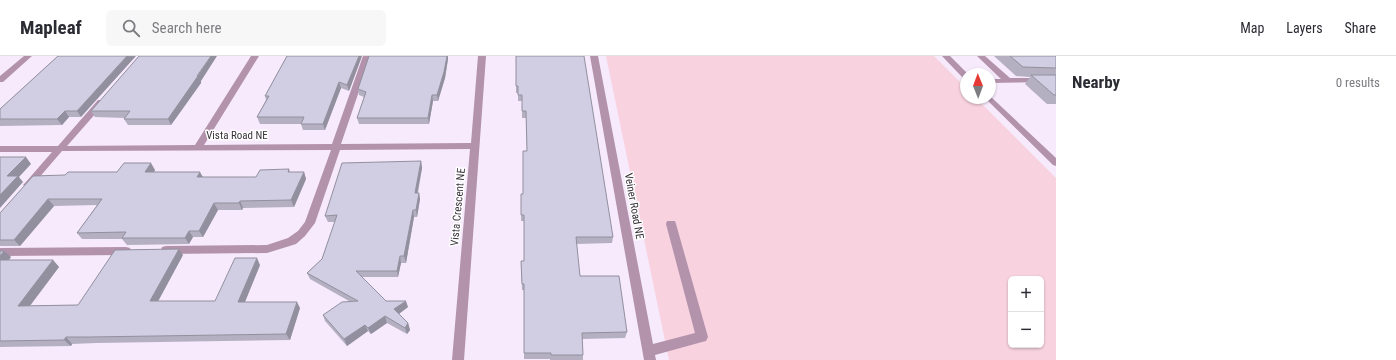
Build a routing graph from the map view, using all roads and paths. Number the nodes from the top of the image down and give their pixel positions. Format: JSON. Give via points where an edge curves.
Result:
{"nodes":[{"id":1,"x":28,"y":56,"type":"edge"},
{"id":2,"x":255,"y":56,"type":"edge"},
{"id":3,"x":367,"y":56,"type":"edge"},
{"id":4,"x":482,"y":56,"type":"edge"},
{"id":5,"x":594,"y":56,"type":"edge"},
{"id":6,"x":946,"y":56,"type":"edge"},
{"id":7,"x":981,"y":56,"type":"edge"},
{"id":8,"x":960,"y":70,"type":"edge"},
{"id":9,"x":0,"y":80,"type":"edge"},
{"id":10,"x":1056,"y":80,"type":"edge"},
{"id":11,"x":996,"y":81,"type":"edge"},
{"id":12,"x":1008,"y":81,"type":"junction"},
{"id":13,"x":106,"y":97,"type":"edge"},
{"id":14,"x":995,"y":104,"type":"edge"},
{"id":15,"x":335,"y":146,"type":"junction"},
{"id":16,"x":475,"y":146,"type":"junction"},
{"id":17,"x":198,"y":147,"type":"junction"},
{"id":18,"x":59,"y":148,"type":"junction"},
{"id":19,"x":0,"y":149,"type":"edge"},
{"id":20,"x":1056,"y":163,"type":"edge"},
{"id":21,"x":20,"y":194,"type":"edge"},
{"id":22,"x":672,"y":224,"type":"dead end"},
{"id":23,"x":157,"y":250,"type":"edge"},
{"id":24,"x":134,"y":251,"type":"edge"},
{"id":25,"x":0,"y":252,"type":"edge"},
{"id":26,"x":649,"y":355,"type":"edge"},
{"id":27,"x":458,"y":360,"type":"edge"}],
"edges":[{"from":1,"to":9,"type":"street"},
{"from":2,"to":17,"type":"street"},
{"from":3,"to":15,"type":"street"},
{"from":4,"to":16,"type":"street","name":"Vista Crescent NE"},
{"from":5,"to":26,"type":"street","name":"Veiner Road NE"},
{"from":6,"to":8,"type":"street"},
{"from":7,"to":12,"type":"street"},
{"from":10,"to":12,"type":"street"},
{"from":11,"to":12,"type":"street"},
{"from":13,"to":18,"type":"street"},
{"from":14,"to":20,"type":"street"},
{"from":15,"to":16,"type":"street","name":"Vista Road NE"},
{"from":15,"to":17,"type":"street","name":"Vista Road NE"},
{"from":15,"to":23,"type":"street","via":[[310,223],[304,233],[294,240],[267,249]]},
{"from":16,"to":27,"type":"street","name":"Vista Crescent NE"},
{"from":17,"to":18,"type":"street","name":"Vista Road NE"},
{"from":18,"to":19,"type":"street","name":"Vista Road NE"},
{"from":18,"to":21,"type":"street"},
{"from":22,"to":26,"type":"street","via":[[702,337]]},
{"from":24,"to":25,"type":"street"}]}
